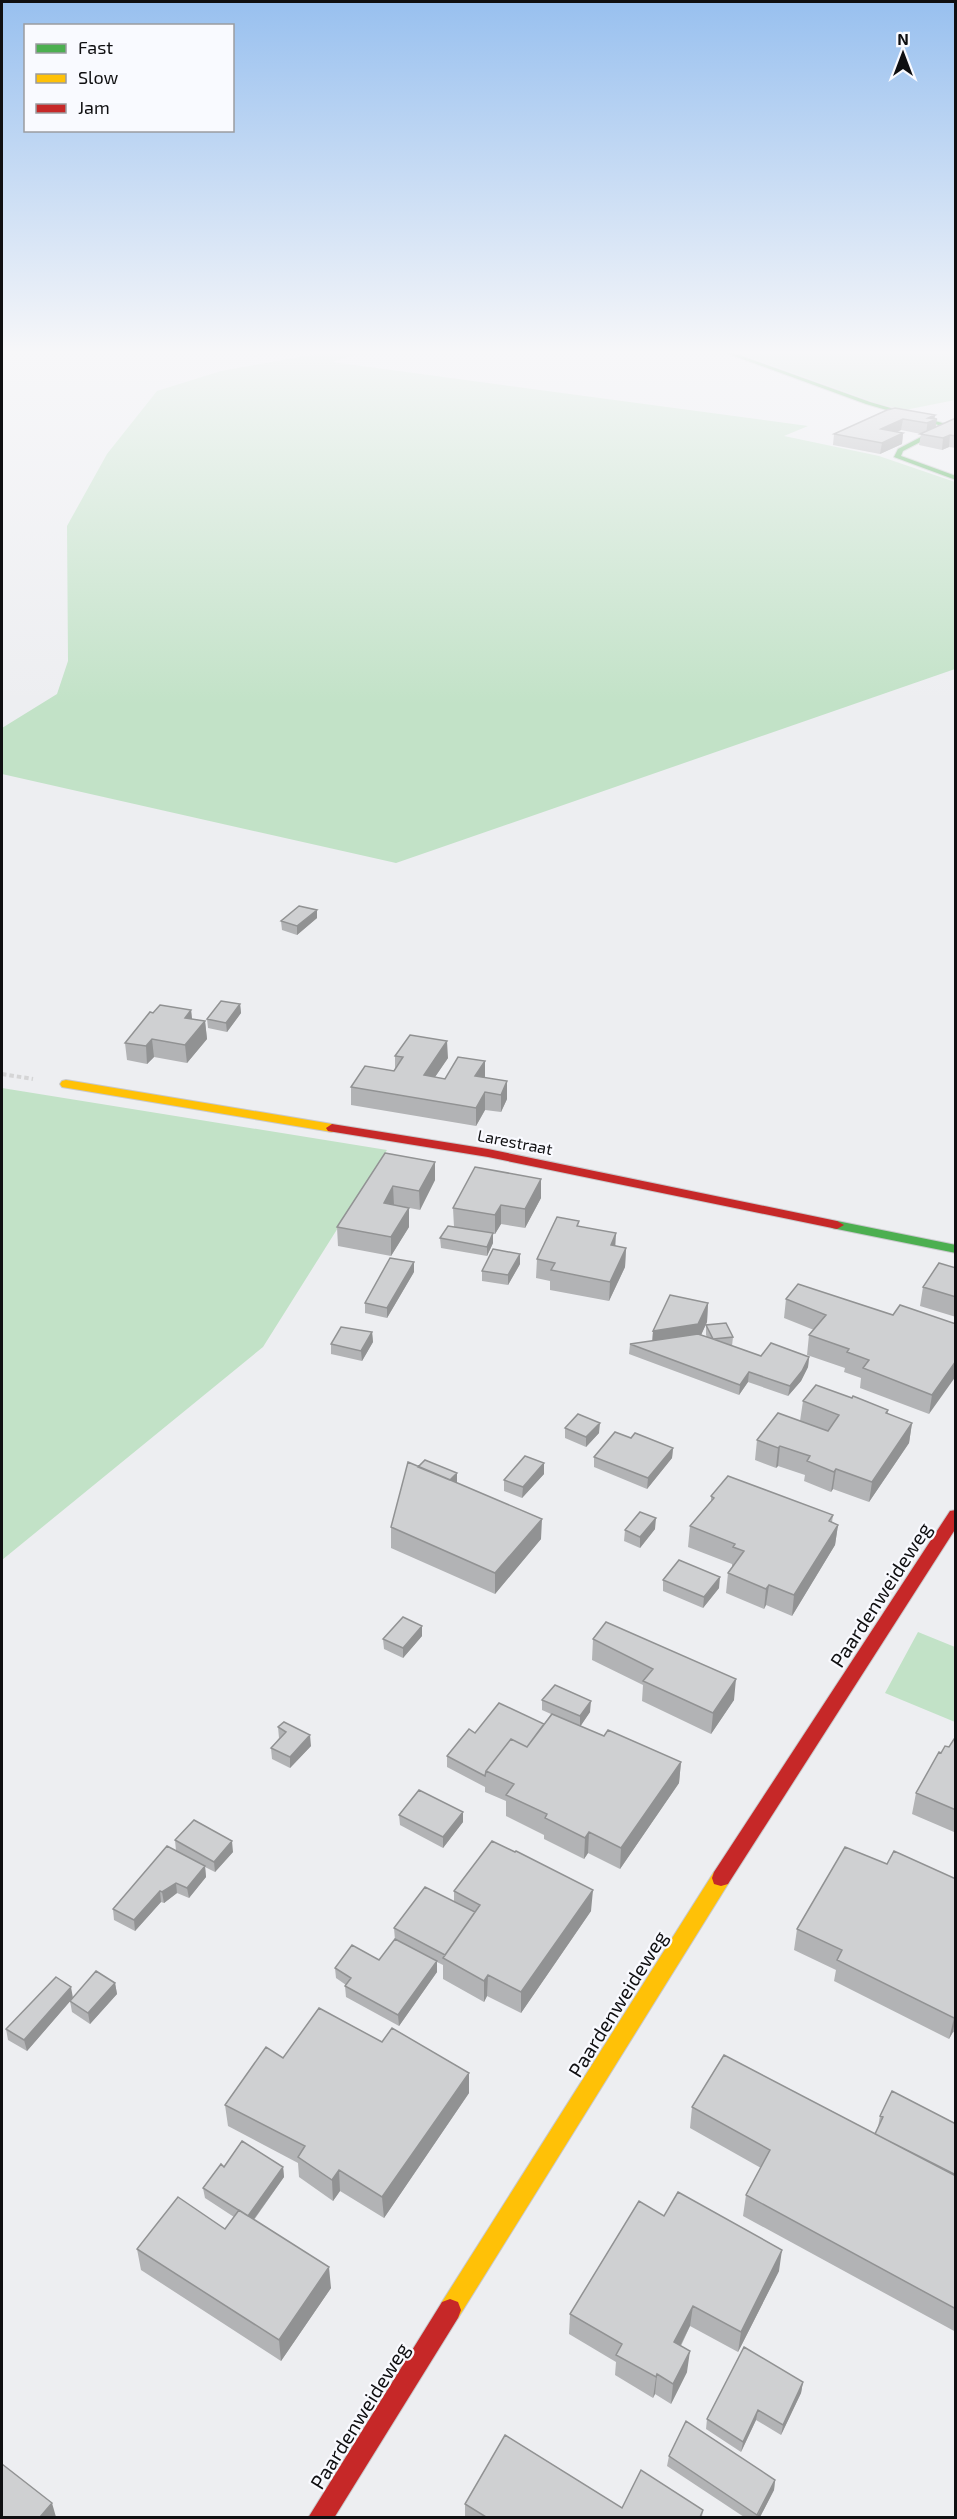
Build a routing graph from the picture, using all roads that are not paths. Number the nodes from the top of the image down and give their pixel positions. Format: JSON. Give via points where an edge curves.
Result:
{"nodes":[{"id":1,"x":935,"y":471,"type":"edge"},
{"id":2,"x":956,"y":478,"type":"edge"},
{"id":3,"x":66,"y":1084,"type":"dead end"},
{"id":4,"x":956,"y":1248,"type":"edge"},
{"id":5,"x":956,"y":1515,"type":"edge"},
{"id":6,"x":320,"y":2517,"type":"edge"}],
"edges":[{"from":1,"to":2,"type":"street"},
{"from":3,"to":4,"type":"street","name":"Larestraat","via":[[488,1153]]},
{"from":5,"to":6,"type":"street","name":"Paardenweideweg","via":[[686,1932]]}]}
